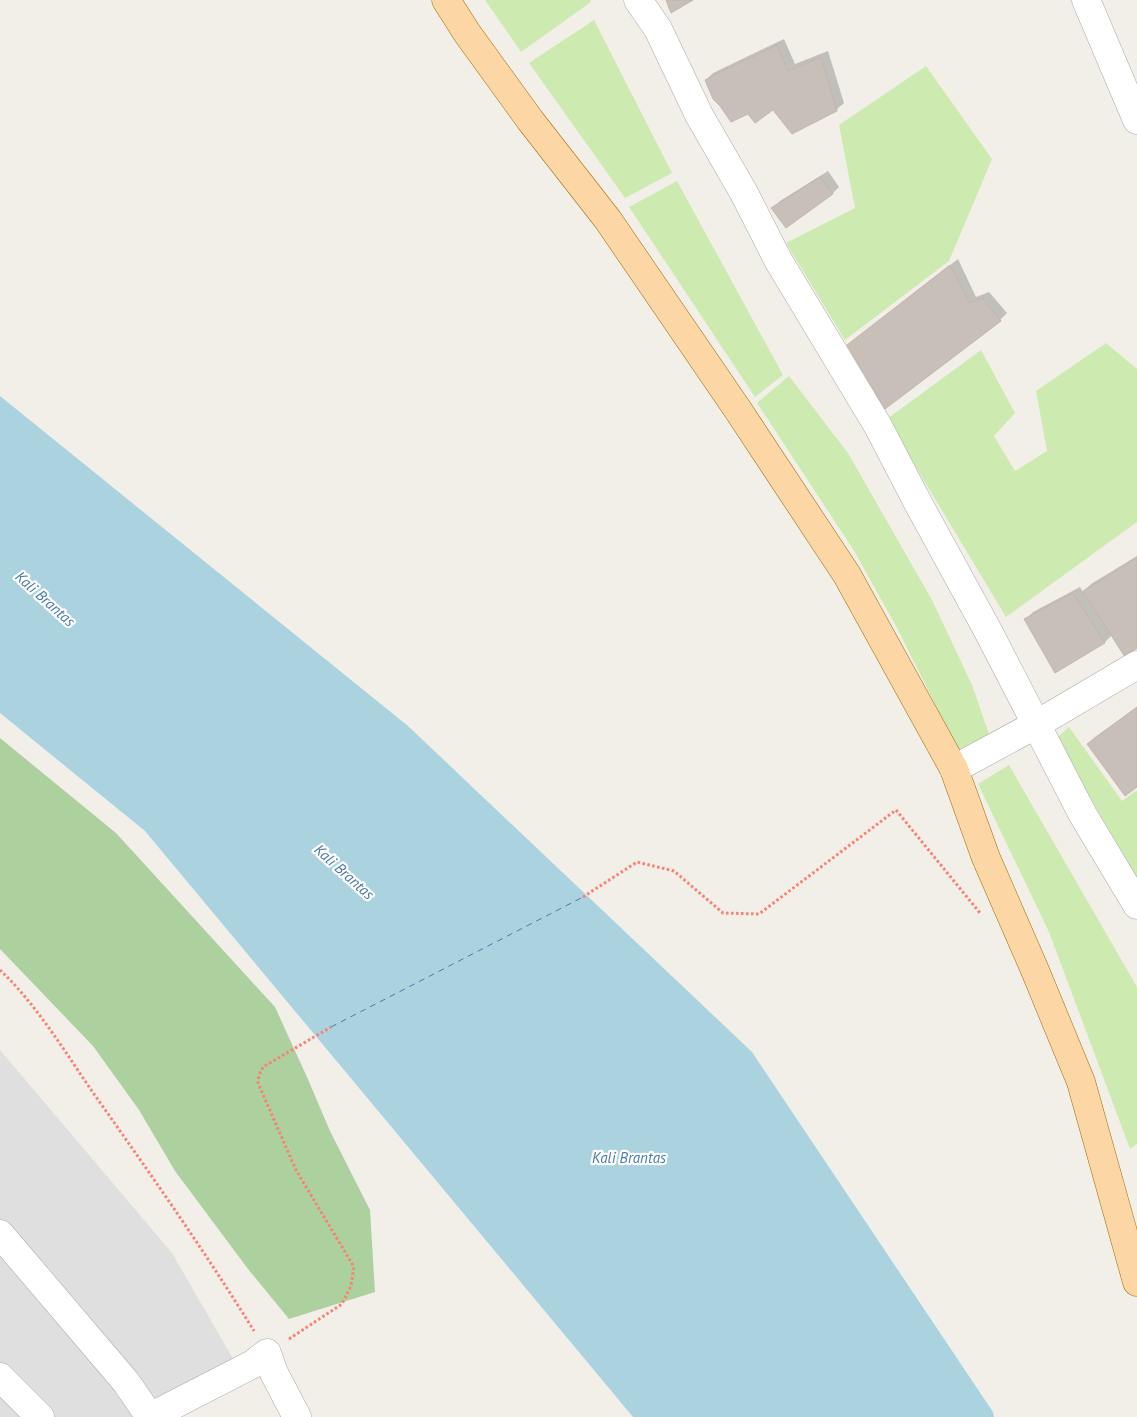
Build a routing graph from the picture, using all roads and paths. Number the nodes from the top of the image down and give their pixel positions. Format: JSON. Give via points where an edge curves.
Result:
{"nodes":[{"id":1,"x":446,"y":0,"type":"edge"},
{"id":2,"x":638,"y":0,"type":"edge"},
{"id":3,"x":1086,"y":0,"type":"edge"},
{"id":4,"x":1137,"y":120,"type":"edge"},
{"id":5,"x":1137,"y":665,"type":"edge"},
{"id":6,"x":1037,"y":724,"type":"junction"},
{"id":7,"x":954,"y":769,"type":"junction"},
{"id":8,"x":583,"y":897,"type":"dead end"},
{"id":9,"x":1137,"y":905,"type":"edge"},
{"id":10,"x":983,"y":917,"type":"dead end"},
{"id":11,"x":0,"y":970,"type":"edge"},
{"id":12,"x":331,"y":1027,"type":"dead end"},
{"id":13,"x":0,"y":1234,"type":"edge"},
{"id":14,"x":1135,"y":1268,"type":"edge"},
{"id":15,"x":267,"y":1353,"type":"junction"},
{"id":16,"x":0,"y":1377,"type":"edge"},
{"id":17,"x":40,"y":1417,"type":"edge"},
{"id":18,"x":150,"y":1417,"type":"edge"},
{"id":19,"x":297,"y":1417,"type":"edge"}],
"edges":[{"from":1,"to":7,"type":"main road","via":[[530,120],[613,228],[847,575]]},
{"from":2,"to":6,"type":"street","via":[[658,29],[699,115],[778,260],[878,426]]},
{"from":3,"to":4,"type":"street"},
{"from":5,"to":6,"type":"street"},
{"from":6,"to":7,"type":"street"},
{"from":6,"to":9,"type":"street","via":[[1083,815]]},
{"from":7,"to":14,"type":"main road","via":[[986,858],[1081,1082]]},
{"from":8,"to":10,"type":"path","via":[[637,862],[674,872],[723,913],[759,914],[896,810]]},
{"from":11,"to":15,"type":"path","via":[[38,1013],[152,1176]]},
{"from":12,"to":15,"type":"path","via":[[264,1066],[258,1075],[258,1083],[296,1170],[354,1267],[351,1286],[342,1304]]},
{"from":13,"to":18,"type":"street","via":[[126,1382]]},
{"from":15,"to":18,"type":"street","via":[[253,1364]]},
{"from":15,"to":19,"type":"street"},
{"from":16,"to":17,"type":"street"}]}
